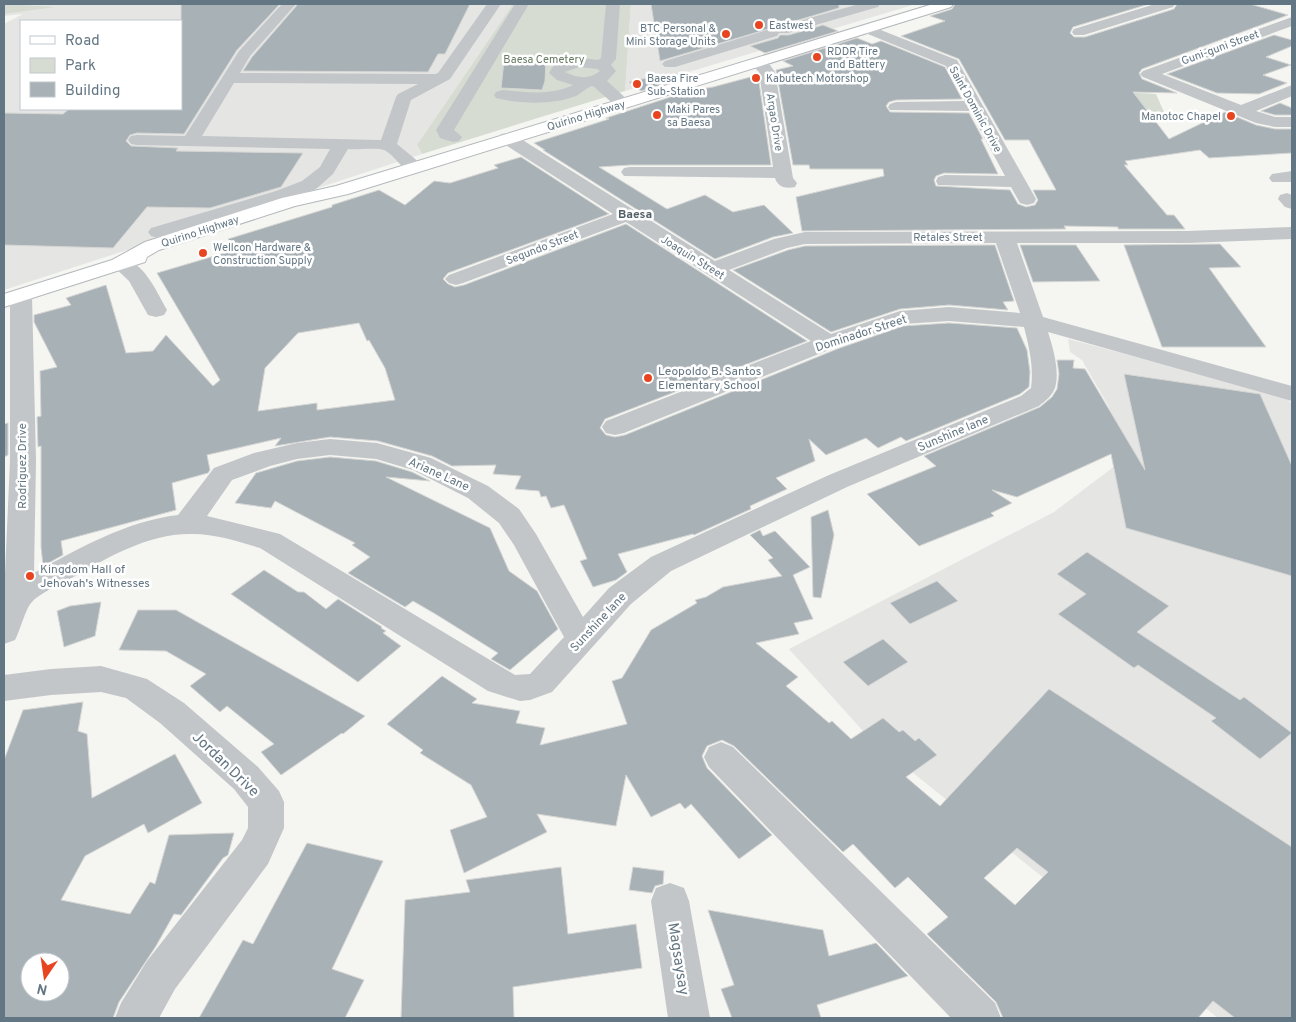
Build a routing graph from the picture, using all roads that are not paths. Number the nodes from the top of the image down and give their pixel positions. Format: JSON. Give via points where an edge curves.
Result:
{"nodes":[{"id":1,"x":289,"y":4,"type":"edge"},
{"id":2,"x":494,"y":4,"type":"edge"},
{"id":3,"x":522,"y":4,"type":"edge"},
{"id":4,"x":614,"y":4,"type":"edge"},
{"id":5,"x":873,"y":4,"type":"edge"},
{"id":6,"x":946,"y":4,"type":"edge"},
{"id":7,"x":1168,"y":4,"type":"edge"},
{"id":8,"x":1292,"y":21,"type":"edge"},
{"id":9,"x":868,"y":29,"type":"junction"},
{"id":10,"x":1079,"y":32,"type":"dead end"},
{"id":11,"x":758,"y":63,"type":"junction"},
{"id":12,"x":602,"y":65,"type":"junction"},
{"id":13,"x":231,"y":78,"type":"junction"},
{"id":14,"x":438,"y":79,"type":"junction"},
{"id":15,"x":703,"y":79,"type":"junction"},
{"id":16,"x":591,"y":81,"type":"junction"},
{"id":17,"x":1292,"y":90,"type":"edge"},
{"id":18,"x":502,"y":95,"type":"dead end"},
{"id":19,"x":623,"y":104,"type":"junction"},
{"id":20,"x":975,"y":106,"type":"junction"},
{"id":21,"x":896,"y":107,"type":"dead end"},
{"id":22,"x":1241,"y":111,"type":"junction"},
{"id":23,"x":1290,"y":122,"type":"edge"},
{"id":24,"x":453,"y":137,"type":"dead end"},
{"id":25,"x":507,"y":138,"type":"junction"},
{"id":26,"x":137,"y":140,"type":"dead end"},
{"id":27,"x":190,"y":141,"type":"junction"},
{"id":28,"x":342,"y":144,"type":"junction"},
{"id":29,"x":388,"y":145,"type":"junction"},
{"id":30,"x":414,"y":167,"type":"junction"},
{"id":31,"x":630,"y":172,"type":"dead end"},
{"id":32,"x":945,"y":180,"type":"dead end"},
{"id":33,"x":1016,"y":182,"type":"junction"},
{"id":34,"x":1027,"y":199,"type":"dead end"},
{"id":35,"x":627,"y":215,"type":"junction"},
{"id":36,"x":158,"y":232,"type":"dead end"},
{"id":37,"x":1292,"y":233,"type":"edge"},
{"id":38,"x":1004,"y":237,"type":"junction"},
{"id":39,"x":120,"y":263,"type":"junction"},
{"id":40,"x":712,"y":269,"type":"junction"},
{"id":41,"x":456,"y":279,"type":"dead end"},
{"id":42,"x":12,"y":299,"type":"edge"},
{"id":43,"x":156,"y":310,"type":"dead end"},
{"id":44,"x":1034,"y":321,"type":"junction"},
{"id":45,"x":828,"y":342,"type":"junction"},
{"id":46,"x":13,"y":390,"type":"edge"},
{"id":47,"x":1292,"y":394,"type":"edge"},
{"id":48,"x":615,"y":427,"type":"dead end"},
{"id":49,"x":13,"y":464,"type":"edge"},
{"id":50,"x":187,"y":524,"type":"junction"},
{"id":51,"x":20,"y":594,"type":"junction"},
{"id":52,"x":4,"y":632,"type":"edge"},
{"id":53,"x":581,"y":641,"type":"junction"},
{"id":54,"x":4,"y":688,"type":"edge"},
{"id":55,"x":721,"y":757,"type":"dead end"},
{"id":56,"x":670,"y":901,"type":"dead end"},
{"id":57,"x":136,"y":1018,"type":"edge"},
{"id":58,"x":688,"y":1018,"type":"edge"},
{"id":59,"x":980,"y":1018,"type":"edge"}],
"edges":[{"from":1,"to":13,"type":"street","via":[[244,54]]},
{"from":2,"to":14,"type":"street","via":[[444,76]]},
{"from":3,"to":24,"type":"street","via":[[445,130]]},
{"from":4,"to":12,"type":"street","via":[[608,58]]},
{"from":5,"to":15,"type":"street","via":[[670,64]]},
{"from":6,"to":9,"type":"main road","name":"Quirino Highway"},
{"from":7,"to":10,"type":"street"},
{"from":8,"to":22,"type":"street","name":"Guni-guni Street","via":[[1148,74]]},
{"from":9,"to":11,"type":"main road","name":"Quirino Highway"},
{"from":9,"to":20,"type":"street","name":"Saint Dominic Drive","via":[[950,62]]},
{"from":11,"to":15,"type":"main road","name":"Quirino Highway"},
{"from":11,"to":31,"type":"street","name":"Argao Drive","via":[[767,72],[771,127],[786,178]]},
{"from":12,"to":16,"type":"street","via":[[607,68],[607,74]]},
{"from":12,"to":16,"type":"street","via":[[579,62],[559,68],[557,73],[562,78]]},
{"from":13,"to":14,"type":"street"},
{"from":13,"to":27,"type":"street"},
{"from":14,"to":29,"type":"street","via":[[404,98]]},
{"from":15,"to":19,"type":"main road","name":"Quirino Highway"},
{"from":16,"to":18,"type":"street","via":[[575,91],[556,96]]},
{"from":16,"to":19,"type":"street"},
{"from":17,"to":22,"type":"street"},
{"from":19,"to":25,"type":"main road","name":"Quirino Highway"},
{"from":20,"to":21,"type":"street"},
{"from":20,"to":33,"type":"street","name":"Saint Dominic Drive"},
{"from":22,"to":23,"type":"street","via":[[1262,119]]},
{"from":25,"to":30,"type":"main road","name":"Quirino Highway"},
{"from":25,"to":35,"type":"street","name":"Joaquin Street"},
{"from":26,"to":27,"type":"street"},
{"from":27,"to":28,"type":"street"},
{"from":28,"to":29,"type":"street"},
{"from":28,"to":36,"type":"street","via":[[327,170],[309,185]]},
{"from":29,"to":30,"type":"street"},
{"from":30,"to":39,"type":"main road","name":"Quirino Highway","via":[[341,190],[300,209]]},
{"from":32,"to":33,"type":"street"},
{"from":33,"to":34,"type":"street","name":"Saint Dominic Drive"},
{"from":35,"to":40,"type":"street","name":"Joaquin Street"},
{"from":35,"to":41,"type":"street","name":"Segundo Street"},
{"from":37,"to":38,"type":"street","name":"Retales Street","via":[[1188,237]]},
{"from":38,"to":40,"type":"street","name":"Retales Street","via":[[805,238],[781,243]]},
{"from":38,"to":44,"type":"street","name":"Sunshine lane"},
{"from":39,"to":42,"type":"main road","name":"Quirino Highway"},
{"from":39,"to":43,"type":"street","via":[[138,277]]},
{"from":40,"to":45,"type":"street","name":"Joaquin Street"},
{"from":42,"to":46,"type":"street","name":"Rodriguez Drive"},
{"from":44,"to":45,"type":"street","name":"Dominador Street","via":[[979,315],[900,318]]},
{"from":44,"to":47,"type":"street","name":"Dominador Street"},
{"from":44,"to":53,"type":"street","name":"Sunshine lane","via":[[1046,378],[1043,391],[1030,401],[838,481],[661,564],[620,596]]},
{"from":45,"to":48,"type":"street","name":"Dominador Street"},
{"from":46,"to":49,"type":"street","name":"Rodriguez Drive"},
{"from":49,"to":51,"type":"street","name":"Rodriguez Drive"},
{"from":50,"to":51,"type":"street","name":"Sunshine lane","via":[[150,531],[90,554]]},
{"from":50,"to":53,"type":"street","name":"Sunshine lane","via":[[270,541],[512,688],[528,689],[541,683]]},
{"from":50,"to":53,"type":"street","name":"Ariane Lane","via":[[223,474],[263,459],[330,447],[377,451],[422,464],[478,492],[509,516]]},
{"from":51,"to":52,"type":"street","name":"Rodriguez Drive"},
{"from":54,"to":57,"type":"street","name":"Jordan Drive","via":[[101,679],[136,688],[172,713],[246,778],[266,802],[266,828],[255,852],[161,975]]},
{"from":55,"to":59,"type":"street"},
{"from":56,"to":58,"type":"street","name":"Magsaysay"}]}
